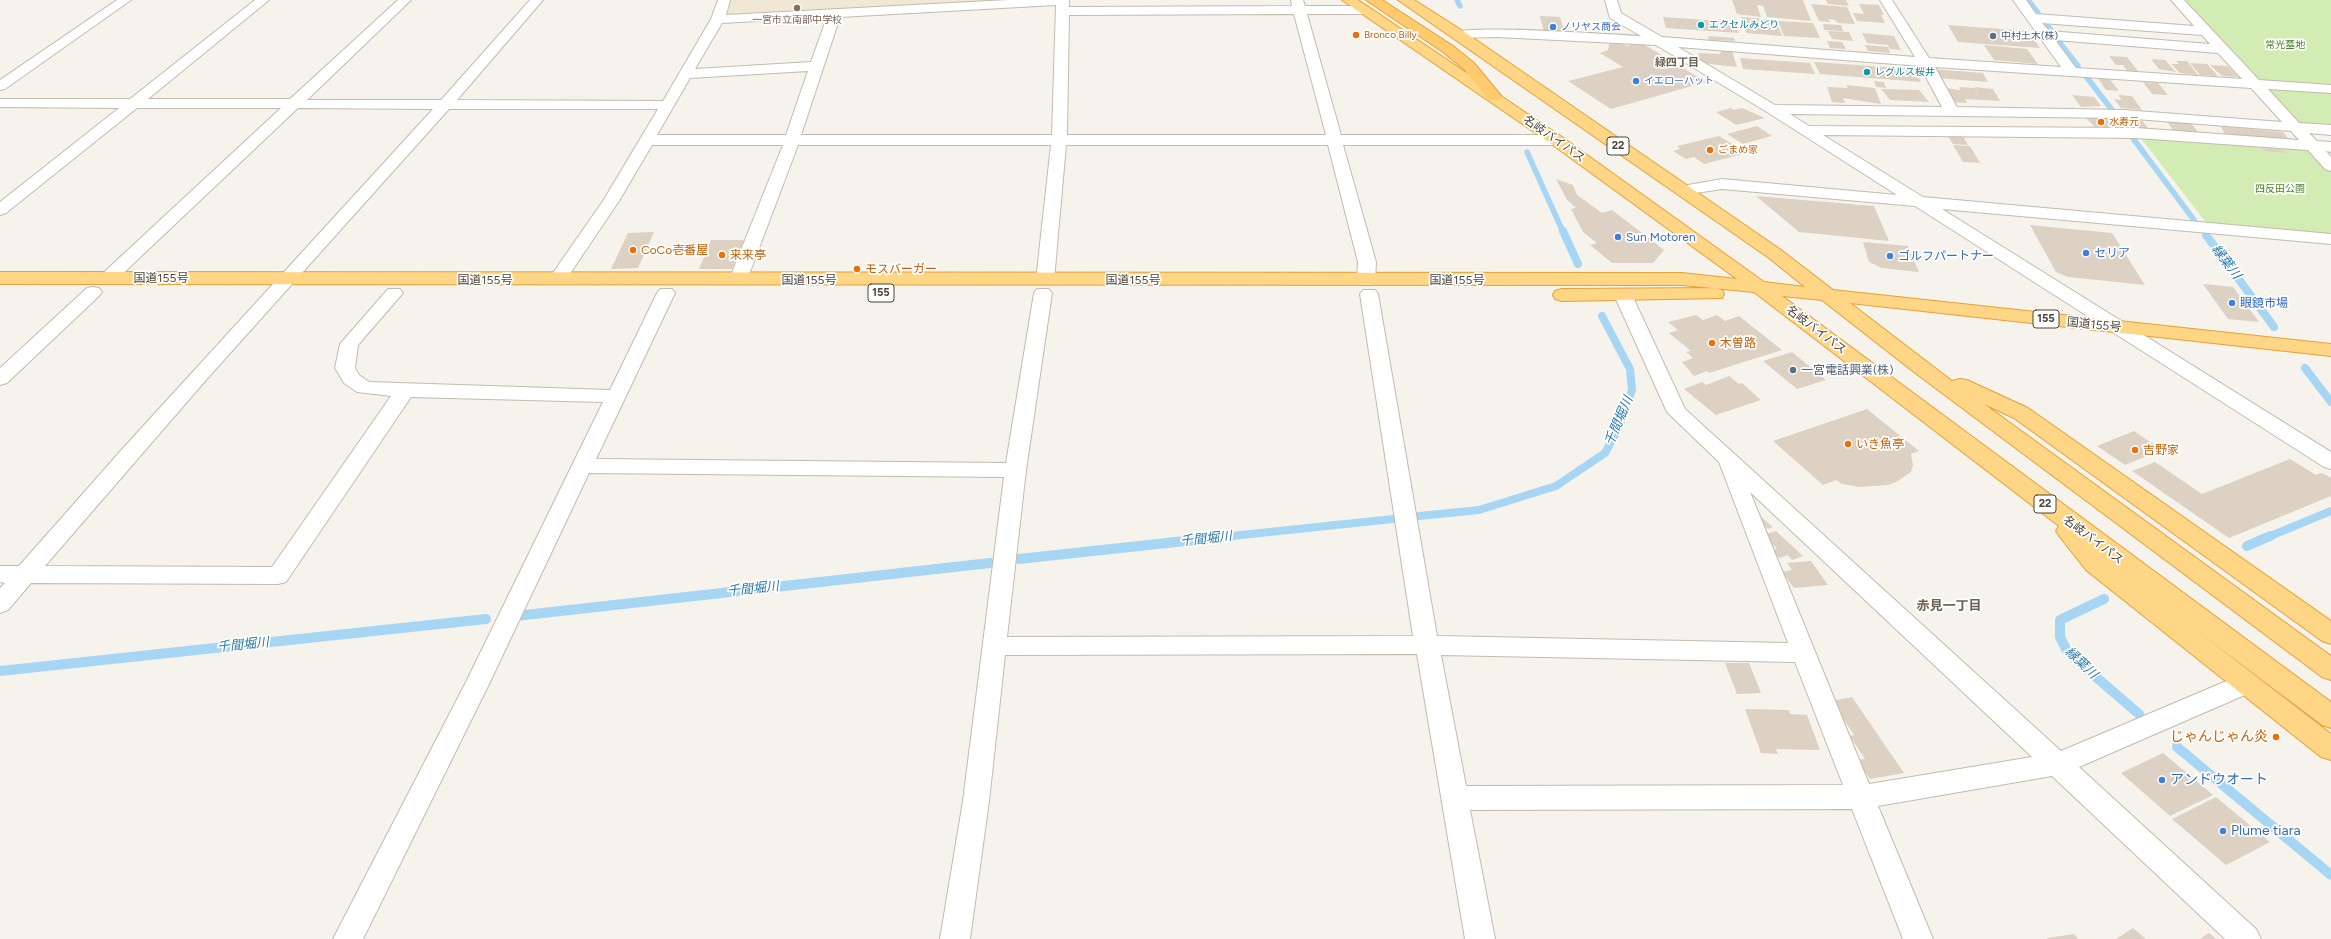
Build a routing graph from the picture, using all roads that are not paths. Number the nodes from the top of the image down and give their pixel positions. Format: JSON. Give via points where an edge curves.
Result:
{"nodes":[{"id":1,"x":125,"y":0,"type":"edge"},
{"id":2,"x":263,"y":0,"type":"edge"},
{"id":3,"x":405,"y":0,"type":"edge"},
{"id":4,"x":537,"y":0,"type":"edge"},
{"id":5,"x":724,"y":0,"type":"edge"},
{"id":6,"x":1349,"y":0,"type":"edge"},
{"id":7,"x":1405,"y":0,"type":"edge"},
{"id":8,"x":1611,"y":0,"type":"edge"},
{"id":9,"x":1886,"y":0,"type":"edge"},
{"id":10,"x":2019,"y":0,"type":"edge"},
{"id":11,"x":2176,"y":0,"type":"edge"},
{"id":12,"x":1063,"y":4,"type":"edge"},
{"id":13,"x":1368,"y":5,"type":"edge"},
{"id":14,"x":1299,"y":6,"type":"edge"},
{"id":15,"x":835,"y":13,"type":"junction"},
{"id":16,"x":2032,"y":18,"type":"junction"},
{"id":17,"x":718,"y":19,"type":"junction"},
{"id":18,"x":2206,"y":32,"type":"junction"},
{"id":19,"x":1458,"y":34,"type":"junction"},
{"id":20,"x":2045,"y":35,"type":"junction"},
{"id":21,"x":1656,"y":41,"type":"junction"},
{"id":22,"x":2222,"y":49,"type":"junction"},
{"id":23,"x":1925,"y":62,"type":"junction"},
{"id":24,"x":817,"y":66,"type":"junction"},
{"id":25,"x":2071,"y":71,"type":"junction"},
{"id":26,"x":686,"y":74,"type":"junction"},
{"id":27,"x":2256,"y":84,"type":"junction"},
{"id":28,"x":0,"y":86,"type":"edge"},
{"id":29,"x":2331,"y":89,"type":"edge"},
{"id":30,"x":1494,"y":97,"type":"junction"},
{"id":31,"x":131,"y":103,"type":"junction"},
{"id":32,"x":0,"y":104,"type":"edge"},
{"id":33,"x":295,"y":104,"type":"junction"},
{"id":34,"x":447,"y":104,"type":"junction"},
{"id":35,"x":668,"y":105,"type":"junction"},
{"id":36,"x":1772,"y":109,"type":"junction"},
{"id":37,"x":1952,"y":111,"type":"junction"},
{"id":38,"x":2296,"y":127,"type":"junction"},
{"id":39,"x":1804,"y":130,"type":"junction"},
{"id":40,"x":2331,"y":130,"type":"edge"},
{"id":41,"x":1059,"y":139,"type":"junction"},
{"id":42,"x":647,"y":140,"type":"junction"},
{"id":43,"x":792,"y":140,"type":"junction"},
{"id":44,"x":1334,"y":140,"type":"junction"},
{"id":45,"x":1556,"y":140,"type":"junction"},
{"id":46,"x":2312,"y":146,"type":"junction"},
{"id":47,"x":2331,"y":147,"type":"edge"},
{"id":48,"x":2331,"y":166,"type":"edge"},
{"id":49,"x":1682,"y":190,"type":"junction"},
{"id":50,"x":1917,"y":200,"type":"junction"},
{"id":51,"x":0,"y":210,"type":"edge"},
{"id":52,"x":2331,"y":239,"type":"edge"},
{"id":53,"x":0,"y":278,"type":"edge"},
{"id":54,"x":108,"y":278,"type":"junction"},
{"id":55,"x":558,"y":280,"type":"junction"},
{"id":56,"x":738,"y":280,"type":"junction"},
{"id":57,"x":283,"y":284,"type":"junction"},
{"id":58,"x":1044,"y":287,"type":"junction"},
{"id":59,"x":1368,"y":287,"type":"junction"},
{"id":60,"x":1762,"y":288,"type":"junction"},
{"id":61,"x":0,"y":292,"type":"edge"},
{"id":62,"x":93,"y":292,"type":"junction"},
{"id":63,"x":394,"y":293,"type":"junction"},
{"id":64,"x":666,"y":293,"type":"junction"},
{"id":65,"x":1829,"y":294,"type":"junction"},
{"id":66,"x":1622,"y":295,"type":"junction"},
{"id":67,"x":2117,"y":327,"type":"junction"},
{"id":68,"x":2331,"y":350,"type":"edge"},
{"id":69,"x":1921,"y":368,"type":"junction"},
{"id":70,"x":0,"y":380,"type":"edge"},
{"id":71,"x":405,"y":391,"type":"junction"},
{"id":72,"x":617,"y":396,"type":"junction"},
{"id":73,"x":1726,"y":458,"type":"junction"},
{"id":74,"x":2331,"y":462,"type":"edge"},
{"id":75,"x":582,"y":466,"type":"junction"},
{"id":76,"x":1015,"y":470,"type":"junction"},
{"id":77,"x":2045,"y":504,"type":"junction"},
{"id":78,"x":2168,"y":549,"type":"junction"},
{"id":79,"x":0,"y":574,"type":"edge"},
{"id":80,"x":25,"y":574,"type":"junction"},
{"id":81,"x":2280,"y":598,"type":"junction"},
{"id":82,"x":0,"y":604,"type":"edge"},
{"id":83,"x":2331,"y":634,"type":"edge"},
{"id":84,"x":1427,"y":645,"type":"junction"},
{"id":85,"x":994,"y":646,"type":"junction"},
{"id":86,"x":1804,"y":653,"type":"junction"},
{"id":87,"x":2331,"y":670,"type":"edge"},
{"id":88,"x":2245,"y":684,"type":"junction"},
{"id":89,"x":2331,"y":717,"type":"edge"},
{"id":90,"x":2331,"y":749,"type":"edge"},
{"id":91,"x":2059,"y":764,"type":"junction"},
{"id":92,"x":1861,"y":797,"type":"junction"},
{"id":93,"x":1454,"y":798,"type":"junction"},
{"id":94,"x":348,"y":939,"type":"edge"},
{"id":95,"x":955,"y":939,"type":"edge"},
{"id":96,"x":1480,"y":939,"type":"edge"},
{"id":97,"x":1918,"y":939,"type":"edge"},
{"id":98,"x":2246,"y":939,"type":"edge"}],
"edges":[{"from":1,"to":28,"type":"street"},
{"from":2,"to":31,"type":"street"},
{"from":3,"to":33,"type":"street"},
{"from":4,"to":34,"type":"street"},
{"from":5,"to":17,"type":"street"},
{"from":6,"to":13,"type":"highway","name":"名岐バイパス","number":"22"},
{"from":7,"to":19,"type":"highway","number":"22"},
{"from":8,"to":21,"type":"street","via":[[1615,15]]},
{"from":9,"to":23,"type":"street"},
{"from":10,"to":16,"type":"street"},
{"from":11,"to":18,"type":"street"},
{"from":12,"to":14,"type":"street"},
{"from":12,"to":15,"type":"street"},
{"from":12,"to":41,"type":"street"},
{"from":13,"to":14,"type":"street"},
{"from":13,"to":30,"type":"highway","name":"名岐バイパス","number":"22"},
{"from":13,"to":30,"type":"highway","via":[[1416,28],[1448,49],[1469,66]]},
{"from":14,"to":44,"type":"street"},
{"from":15,"to":17,"type":"street"},
{"from":15,"to":24,"type":"street"},
{"from":16,"to":18,"type":"street"},
{"from":16,"to":20,"type":"street"},
{"from":17,"to":26,"type":"street"},
{"from":18,"to":22,"type":"street"},
{"from":19,"to":21,"type":"street","via":[[1497,33]]},
{"from":19,"to":49,"type":"highway","number":"22"},
{"from":20,"to":22,"type":"street"},
{"from":20,"to":25,"type":"street"},
{"from":21,"to":23,"type":"street"},
{"from":21,"to":36,"type":"street"},
{"from":22,"to":27,"type":"street"},
{"from":23,"to":25,"type":"street"},
{"from":23,"to":37,"type":"street"},
{"from":24,"to":26,"type":"street"},
{"from":24,"to":43,"type":"street"},
{"from":25,"to":27,"type":"street"},
{"from":26,"to":35,"type":"street"},
{"from":27,"to":29,"type":"street"},
{"from":27,"to":38,"type":"street"},
{"from":30,"to":45,"type":"highway","name":"名岐バイパス","number":"22"},
{"from":31,"to":32,"type":"street"},
{"from":31,"to":33,"type":"street"},
{"from":31,"to":51,"type":"street"},
{"from":33,"to":34,"type":"street"},
{"from":33,"to":54,"type":"street"},
{"from":34,"to":35,"type":"street"},
{"from":34,"to":57,"type":"street"},
{"from":35,"to":42,"type":"street"},
{"from":36,"to":37,"type":"street"},
{"from":36,"to":39,"type":"street"},
{"from":37,"to":38,"type":"street","via":[[2123,114]]},
{"from":38,"to":40,"type":"street"},
{"from":38,"to":46,"type":"street"},
{"from":39,"to":46,"type":"street","via":[[2137,133]]},
{"from":39,"to":50,"type":"street"},
{"from":41,"to":43,"type":"street"},
{"from":41,"to":44,"type":"street"},
{"from":41,"to":58,"type":"street"},
{"from":42,"to":43,"type":"street"},
{"from":42,"to":55,"type":"street","via":[[611,202]]},
{"from":43,"to":56,"type":"street"},
{"from":44,"to":45,"type":"street"},
{"from":44,"to":59,"type":"street","via":[[1367,262]]},
{"from":45,"to":60,"type":"highway","name":"名岐バイパス","number":"22"},
{"from":46,"to":47,"type":"street"},
{"from":46,"to":48,"type":"street"},
{"from":49,"to":50,"type":"street","via":[[1722,184]]},
{"from":49,"to":65,"type":"highway","number":"22"},
{"from":50,"to":52,"type":"street"},
{"from":50,"to":67,"type":"street"},
{"from":53,"to":54,"type":"highway","name":"国道155号","number":"155"},
{"from":54,"to":57,"type":"highway","name":"国道155号","number":"155"},
{"from":55,"to":56,"type":"highway","name":"国道155号","number":"155"},
{"from":55,"to":57,"type":"highway","name":"国道155号","number":"155"},
{"from":56,"to":58,"type":"highway","name":"国道155号","number":"155"},
{"from":57,"to":62,"type":"highway","name":"国道155号","number":"155"},
{"from":57,"to":63,"type":"highway","name":"国道155号","number":"155"},
{"from":57,"to":80,"type":"street"},
{"from":58,"to":59,"type":"highway","name":"国道155号","number":"155"},
{"from":58,"to":64,"type":"highway","name":"国道155号","number":"155"},
{"from":58,"to":76,"type":"street"},
{"from":59,"to":60,"type":"highway","name":"国道155号","number":"155","via":[[1682,279]]},
{"from":59,"to":66,"type":"highway","name":"国道155号","number":"155"},
{"from":59,"to":84,"type":"street"},
{"from":60,"to":65,"type":"highway","name":"国道155号","number":"155"},
{"from":60,"to":66,"type":"highway","name":"国道155号","number":"155","via":[[1703,295]]},
{"from":60,"to":77,"type":"highway","name":"名岐バイパス","number":"22"},
{"from":61,"to":62,"type":"highway","name":"国道155号","number":"155"},
{"from":62,"to":70,"type":"street"},
{"from":63,"to":64,"type":"highway","name":"国道155号","number":"155"},
{"from":63,"to":71,"type":"street","via":[[349,344],[346,368],[350,379],[364,388]]},
{"from":64,"to":72,"type":"street"},
{"from":65,"to":67,"type":"highway","name":"国道155号","number":"155"},
{"from":65,"to":69,"type":"highway","number":"22"},
{"from":66,"to":73,"type":"street","via":[[1677,412]]},
{"from":67,"to":68,"type":"highway","name":"国道155号","number":"155"},
{"from":67,"to":74,"type":"street"},
{"from":69,"to":78,"type":"highway","number":"22"},
{"from":69,"to":81,"type":"highway","number":"22","via":[[2021,413]]},
{"from":71,"to":72,"type":"street"},
{"from":71,"to":80,"type":"street","via":[[278,576]]},
{"from":72,"to":75,"type":"street"},
{"from":73,"to":86,"type":"street"},
{"from":73,"to":91,"type":"street"},
{"from":75,"to":76,"type":"street"},
{"from":75,"to":94,"type":"street","via":[[478,682]]},
{"from":76,"to":85,"type":"street"},
{"from":77,"to":88,"type":"highway","number":"22","via":[[2094,564]]},
{"from":77,"to":89,"type":"highway","name":"名岐バイパス","number":"22"},
{"from":78,"to":81,"type":"highway"},
{"from":78,"to":87,"type":"highway","number":"22"},
{"from":79,"to":80,"type":"street"},
{"from":80,"to":82,"type":"street"},
{"from":81,"to":83,"type":"highway","number":"22"},
{"from":84,"to":85,"type":"street"},
{"from":84,"to":86,"type":"street"},
{"from":84,"to":93,"type":"street"},
{"from":85,"to":95,"type":"street","via":[[976,801]]},
{"from":86,"to":92,"type":"street"},
{"from":88,"to":90,"type":"highway","number":"22"},
{"from":88,"to":91,"type":"street"},
{"from":91,"to":92,"type":"street"},
{"from":91,"to":98,"type":"street"},
{"from":92,"to":93,"type":"street"},
{"from":92,"to":97,"type":"street"},
{"from":93,"to":96,"type":"street"}]}
